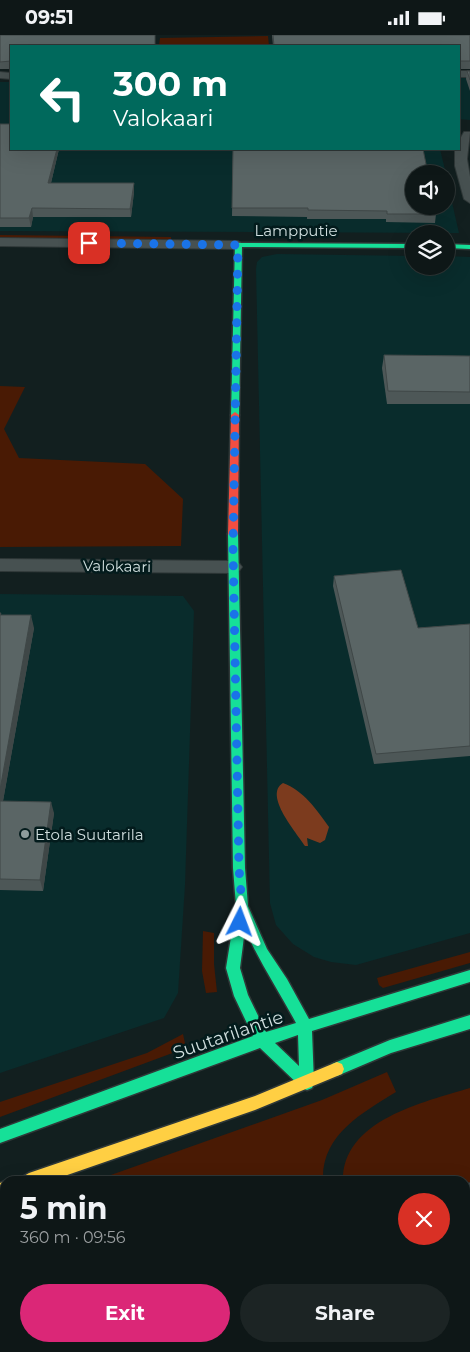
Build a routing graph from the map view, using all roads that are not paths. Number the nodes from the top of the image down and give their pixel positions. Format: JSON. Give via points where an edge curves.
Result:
{"nodes":[{"id":1,"x":468,"y":135,"type":"dead end"},
{"id":2,"x":470,"y":199,"type":"edge"},
{"id":3,"x":0,"y":242,"type":"edge"},
{"id":4,"x":238,"y":245,"type":"junction"},
{"id":5,"x":405,"y":246,"type":"edge"},
{"id":6,"x":455,"y":246,"type":"edge"},
{"id":7,"x":470,"y":247,"type":"edge"},
{"id":8,"x":0,"y":565,"type":"edge"},
{"id":9,"x":233,"y":567,"type":"junction"},
{"id":10,"x":242,"y":906,"type":"junction"},
{"id":11,"x":470,"y":976,"type":"edge"},
{"id":12,"x":470,"y":1022,"type":"edge"},
{"id":13,"x":305,"y":1026,"type":"junction"},
{"id":14,"x":262,"y":1040,"type":"junction"},
{"id":15,"x":307,"y":1083,"type":"junction"},
{"id":16,"x":0,"y":1136,"type":"edge"},
{"id":17,"x":43,"y":1176,"type":"edge"}],
"edges":[{"from":1,"to":2,"type":"street","via":[[459,156]]},
{"from":3,"to":4,"type":"street"},
{"from":4,"to":5,"type":"street","name":"Lampputie"},
{"from":4,"to":9,"type":"street","name":"Lampputie"},
{"from":6,"to":7,"type":"street"},
{"from":8,"to":9,"type":"street","name":"Valokaari"},
{"from":9,"to":10,"type":"street","name":"Lampputie"},
{"from":10,"to":13,"type":"street","name":"Lampputie","via":[[262,953]]},
{"from":10,"to":14,"type":"street","name":"Lampputie","via":[[233,968],[241,996]]},
{"from":11,"to":13,"type":"street","name":"Suutarilantie"},
{"from":12,"to":15,"type":"street","via":[[390,1047]]},
{"from":13,"to":14,"type":"street","name":"Suutarilantie"},
{"from":13,"to":15,"type":"street","name":"Lampputie"},
{"from":14,"to":15,"type":"street","name":"Lampputie"},
{"from":14,"to":16,"type":"street","name":"Suutarilantie"},
{"from":15,"to":17,"type":"street"}]}
